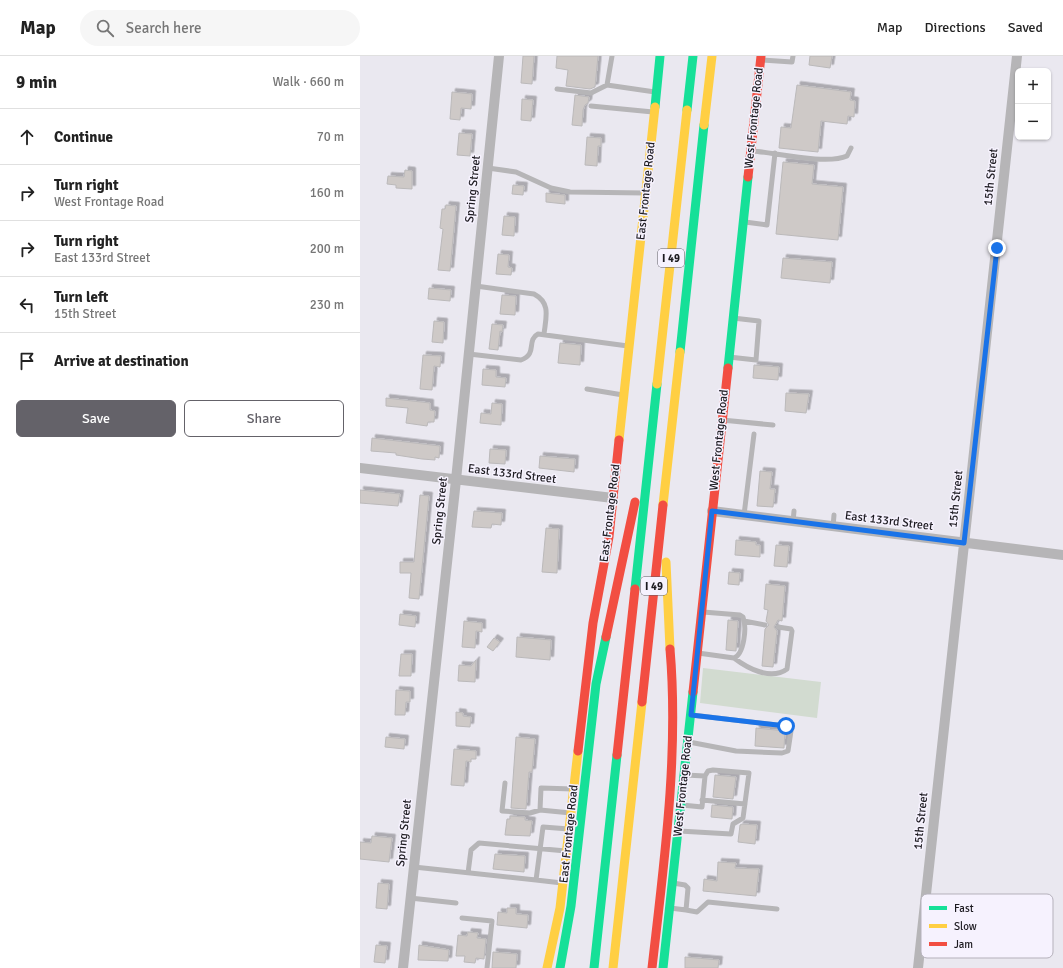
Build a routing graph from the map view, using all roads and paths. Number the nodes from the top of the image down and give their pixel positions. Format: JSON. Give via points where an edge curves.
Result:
{"nodes":[{"id":1,"x":499,"y":56,"type":"edge"},
{"id":2,"x":612,"y":56,"type":"edge"},
{"id":3,"x":660,"y":56,"type":"edge"},
{"id":4,"x":693,"y":56,"type":"edge"},
{"id":5,"x":712,"y":56,"type":"edge"},
{"id":6,"x":793,"y":56,"type":"edge"},
{"id":7,"x":1017,"y":56,"type":"edge"},
{"id":8,"x":760,"y":58,"type":"edge"},
{"id":9,"x":607,"y":85,"type":"junction"},
{"id":10,"x":557,"y":89,"type":"dead end"},
{"id":11,"x":656,"y":92,"type":"junction"},
{"id":12,"x":590,"y":106,"type":"dead end"},
{"id":13,"x":654,"y":112,"type":"junction"},
{"id":14,"x":851,"y":148,"type":"dead end"},
{"id":15,"x":750,"y":151,"type":"junction"},
{"id":16,"x":775,"y":153,"type":"junction"},
{"id":17,"x":488,"y":168,"type":"junction"},
{"id":18,"x":646,"y":193,"type":"junction"},
{"id":19,"x":743,"y":222,"type":"junction"},
{"id":20,"x":476,"y":286,"type":"junction"},
{"id":21,"x":732,"y":318,"type":"junction"},
{"id":22,"x":544,"y":334,"type":"junction"},
{"id":23,"x":629,"y":346,"type":"junction"},
{"id":24,"x":469,"y":354,"type":"junction"},
{"id":25,"x":728,"y":357,"type":"junction"},
{"id":26,"x":586,"y":389,"type":"dead end"},
{"id":27,"x":624,"y":395,"type":"junction"},
{"id":28,"x":722,"y":420,"type":"junction"},
{"id":29,"x":773,"y":425,"type":"dead end"},
{"id":30,"x":754,"y":434,"type":"dead end"},
{"id":31,"x":650,"y":459,"type":"junction"},
{"id":32,"x":360,"y":468,"type":"edge"},
{"id":33,"x":456,"y":480,"type":"junction"},
{"id":34,"x":664,"y":489,"type":"junction"},
{"id":35,"x":613,"y":498,"type":"junction"},
{"id":36,"x":712,"y":511,"type":"junction"},
{"id":37,"x":794,"y":511,"type":"dead end"},
{"id":38,"x":744,"y":515,"type":"junction"},
{"id":39,"x":834,"y":515,"type":"dead end"},
{"id":40,"x":793,"y":522,"type":"junction"},
{"id":41,"x":833,"y":527,"type":"junction"},
{"id":42,"x":964,"y":543,"type":"junction"},
{"id":43,"x":1063,"y":555,"type":"edge"},
{"id":44,"x":702,"y":612,"type":"junction"},
{"id":45,"x":744,"y":621,"type":"junction"},
{"id":46,"x":765,"y":625,"type":"dead end"},
{"id":47,"x":778,"y":627,"type":"dead end"},
{"id":48,"x":697,"y":653,"type":"junction"},
{"id":49,"x":734,"y":658,"type":"junction"},
{"id":50,"x":691,"y":715,"type":"junction"},
{"id":51,"x":688,"y":742,"type":"junction"},
{"id":52,"x":684,"y":775,"type":"junction"},
{"id":53,"x":705,"y":776,"type":"junction"},
{"id":54,"x":505,"y":783,"type":"dead end"},
{"id":55,"x":574,"y":790,"type":"junction"},
{"id":56,"x":702,"y":800,"type":"junction"},
{"id":57,"x":745,"y":804,"type":"junction"},
{"id":58,"x":681,"y":805,"type":"junction"},
{"id":59,"x":540,"y":810,"type":"junction"},
{"id":60,"x":571,"y":813,"type":"junction"},
{"id":61,"x":569,"y":829,"type":"junction"},
{"id":62,"x":678,"y":830,"type":"junction"},
{"id":63,"x":539,"y":849,"type":"junction"},
{"id":64,"x":567,"y":852,"type":"junction"},
{"id":65,"x":414,"y":866,"type":"junction"},
{"id":66,"x":468,"y":873,"type":"junction"},
{"id":67,"x":536,"y":880,"type":"junction"},
{"id":68,"x":563,"y":883,"type":"junction"},
{"id":69,"x":672,"y":883,"type":"junction"},
{"id":70,"x":926,"y":894,"type":"edge"},
{"id":71,"x":410,"y":898,"type":"junction"},
{"id":72,"x":456,"y":903,"type":"dead end"},
{"id":73,"x":670,"y":908,"type":"junction"},
{"id":74,"x":777,"y":909,"type":"dead end"},
{"id":75,"x":686,"y":910,"type":"junction"},
{"id":76,"x":462,"y":918,"type":"dead end"},
{"id":77,"x":921,"y":940,"type":"edge"},
{"id":78,"x":404,"y":968,"type":"edge"},
{"id":79,"x":487,"y":968,"type":"edge"},
{"id":80,"x":547,"y":968,"type":"edge"},
{"id":81,"x":560,"y":968,"type":"edge"},
{"id":82,"x":594,"y":968,"type":"edge"},
{"id":83,"x":613,"y":968,"type":"edge"},
{"id":84,"x":652,"y":968,"type":"edge"},
{"id":85,"x":663,"y":968,"type":"edge"},
{"id":86,"x":918,"y":968,"type":"edge"}],
"edges":[{"from":1,"to":17,"type":"street","name":"Spring Street"},
{"from":2,"to":9,"type":"lane"},
{"from":3,"to":11,"type":"main road","name":"East Frontage Road"},
{"from":4,"to":31,"type":"main road","number":"I 49"},
{"from":5,"to":34,"type":"main road","number":"I 49"},
{"from":6,"to":8,"type":"lane","via":[[792,62]]},
{"from":7,"to":42,"type":"street","name":"15th Street"},
{"from":8,"to":15,"type":"main road","name":"West Frontage Road"},
{"from":9,"to":10,"type":"lane","via":[[591,93]]},
{"from":9,"to":11,"type":"lane"},
{"from":11,"to":13,"type":"main road","name":"East Frontage Road"},
{"from":12,"to":13,"type":"lane"},
{"from":13,"to":18,"type":"main road","name":"East Frontage Road"},
{"from":14,"to":16,"type":"lane","via":[[847,156],[840,159]]},
{"from":15,"to":16,"type":"lane"},
{"from":15,"to":19,"type":"main road","name":"West Frontage Road"},
{"from":16,"to":19,"type":"lane","via":[[768,225]]},
{"from":17,"to":18,"type":"lane","via":[[516,172],[551,188],[570,192]]},
{"from":17,"to":20,"type":"street","name":"Spring Street"},
{"from":18,"to":23,"type":"main road","name":"East Frontage Road"},
{"from":19,"to":21,"type":"main road","name":"West Frontage Road"},
{"from":20,"to":22,"type":"lane","via":[[541,297],[547,308]]},
{"from":20,"to":24,"type":"street","name":"Spring Street"},
{"from":21,"to":25,"type":"main road","name":"West Frontage Road"},
{"from":21,"to":25,"type":"lane","via":[[759,321],[756,360]]},
{"from":22,"to":23,"type":"lane"},
{"from":22,"to":24,"type":"lane","via":[[534,336],[531,353],[528,358],[521,360]]},
{"from":23,"to":27,"type":"main road","name":"East Frontage Road"},
{"from":24,"to":33,"type":"street","name":"Spring Street"},
{"from":25,"to":28,"type":"main road","name":"West Frontage Road"},
{"from":26,"to":27,"type":"lane"},
{"from":27,"to":35,"type":"main road","name":"East Frontage Road"},
{"from":28,"to":29,"type":"lane"},
{"from":28,"to":36,"type":"main road","name":"West Frontage Road"},
{"from":30,"to":38,"type":"lane"},
{"from":31,"to":81,"type":"main road","via":[[638,488],[597,676],[571,906]]},
{"from":31,"to":82,"type":"main road","number":"I 49"},
{"from":32,"to":33,"type":"street","name":"East 133rd Street"},
{"from":33,"to":35,"type":"street","name":"East 133rd Street"},
{"from":33,"to":65,"type":"street","name":"Spring Street"},
{"from":34,"to":83,"type":"main road","number":"I 49"},
{"from":34,"to":84,"type":"main road","via":[[668,624],[673,685],[672,755]]},
{"from":35,"to":55,"type":"main road","name":"East Frontage Road","via":[[609,537],[593,623]]},
{"from":36,"to":38,"type":"street","name":"East 133rd Street"},
{"from":36,"to":44,"type":"main road","name":"West Frontage Road"},
{"from":37,"to":40,"type":"lane"},
{"from":38,"to":40,"type":"street","name":"East 133rd Street"},
{"from":39,"to":41,"type":"lane"},
{"from":40,"to":41,"type":"street","name":"East 133rd Street"},
{"from":41,"to":42,"type":"street","name":"East 133rd Street"},
{"from":42,"to":43,"type":"street","name":"East 133rd Street"},
{"from":42,"to":70,"type":"street","name":"15th Street"},
{"from":44,"to":45,"type":"lane","via":[[740,615]]},
{"from":44,"to":48,"type":"main road","name":"West Frontage Road"},
{"from":45,"to":46,"type":"lane"},
{"from":45,"to":49,"type":"lane","via":[[741,651]]},
{"from":47,"to":49,"type":"lane","via":[[790,628],[792,631],[787,669],[775,674],[749,669]]},
{"from":48,"to":49,"type":"lane"},
{"from":48,"to":50,"type":"main road","name":"West Frontage Road"},
{"from":50,"to":51,"type":"main road","name":"West Frontage Road"},
{"from":50,"to":51,"type":"lane","via":[[786,726],[791,731],[790,746],[786,753],[782,753],[736,751]]},
{"from":51,"to":52,"type":"main road","name":"West Frontage Road"},
{"from":52,"to":53,"type":"lane"},
{"from":52,"to":58,"type":"main road","name":"West Frontage Road"},
{"from":53,"to":56,"type":"lane"},
{"from":53,"to":57,"type":"lane","via":[[708,771],[713,770],[749,773]]},
{"from":54,"to":59,"type":"lane","via":[[502,811],[530,813]]},
{"from":55,"to":59,"type":"lane","via":[[542,788]]},
{"from":55,"to":60,"type":"main road","name":"East Frontage Road"},
{"from":56,"to":57,"type":"lane"},
{"from":56,"to":58,"type":"lane","via":[[702,807]]},
{"from":57,"to":62,"type":"lane","via":[[743,818],[733,824],[731,834]]},
{"from":58,"to":62,"type":"main road","name":"West Frontage Road"},
{"from":59,"to":60,"type":"lane"},
{"from":60,"to":61,"type":"main road","name":"East Frontage Road"},
{"from":61,"to":63,"type":"lane","via":[[543,827]]},
{"from":61,"to":64,"type":"main road","name":"East Frontage Road"},
{"from":62,"to":69,"type":"main road","name":"West Frontage Road"},
{"from":63,"to":64,"type":"lane"},
{"from":63,"to":66,"type":"lane","via":[[479,843],[471,850]]},
{"from":63,"to":67,"type":"lane"},
{"from":64,"to":68,"type":"main road","name":"East Frontage Road"},
{"from":65,"to":66,"type":"lane"},
{"from":65,"to":71,"type":"street","name":"Spring Street"},
{"from":66,"to":67,"type":"lane"},
{"from":67,"to":68,"type":"lane"},
{"from":68,"to":80,"type":"main road","name":"East Frontage Road","via":[[555,939]]},
{"from":69,"to":73,"type":"main road","name":"West Frontage Road"},
{"from":69,"to":75,"type":"lane","via":[[688,888]]},
{"from":71,"to":72,"type":"lane"},
{"from":71,"to":78,"type":"street","name":"Spring Street"},
{"from":73,"to":75,"type":"lane"},
{"from":73,"to":85,"type":"main road","name":"West Frontage Road"},
{"from":74,"to":75,"type":"lane","via":[[708,902],[697,912]]},
{"from":76,"to":79,"type":"lane","via":[[492,921]]},
{"from":77,"to":86,"type":"street","name":"15th Street"}]}
